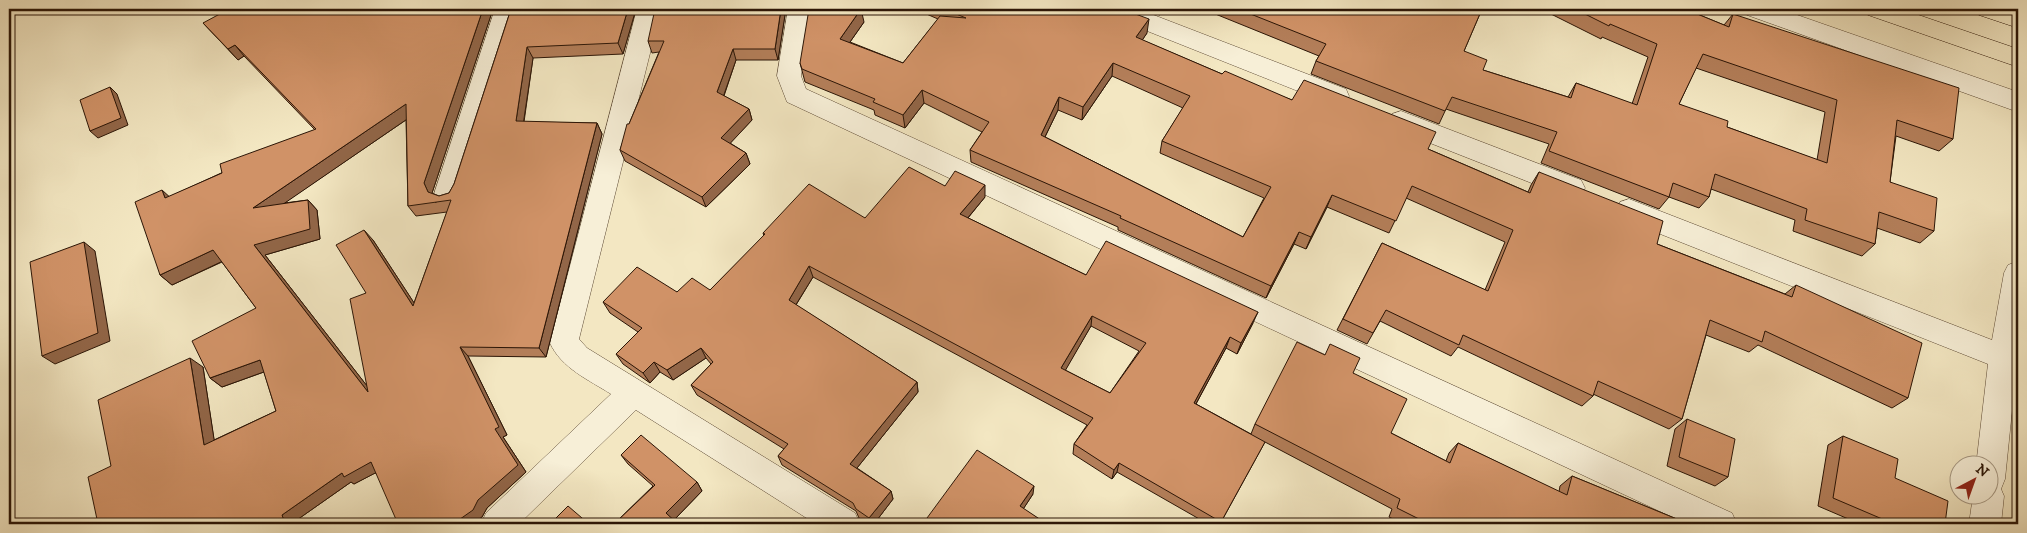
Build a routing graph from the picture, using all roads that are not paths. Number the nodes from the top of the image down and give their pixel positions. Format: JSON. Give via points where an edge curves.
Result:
{"nodes":[{"id":1,"x":507,"y":9,"type":"edge"},
{"id":2,"x":649,"y":9,"type":"edge"},
{"id":3,"x":800,"y":9,"type":"edge"},
{"id":4,"x":1115,"y":9,"type":"edge"},
{"id":5,"x":1755,"y":9,"type":"edge"},
{"id":6,"x":1876,"y":9,"type":"edge"},
{"id":7,"x":1987,"y":9,"type":"edge"},
{"id":8,"x":2018,"y":19,"type":"edge"},
{"id":9,"x":2018,"y":58,"type":"edge"},
{"id":10,"x":2018,"y":102,"type":"edge"},
{"id":11,"x":1356,"y":103,"type":"edge"},
{"id":12,"x":1383,"y":114,"type":"edge"},
{"id":13,"x":447,"y":194,"type":"edge"},
{"id":14,"x":2018,"y":273,"type":"edge"},
{"id":15,"x":2003,"y":357,"type":"junction"},
{"id":16,"x":634,"y":392,"type":"junction"},
{"id":17,"x":1992,"y":456,"type":"edge"},
{"id":18,"x":1987,"y":506,"type":"edge"},
{"id":19,"x":503,"y":522,"type":"edge"},
{"id":20,"x":844,"y":524,"type":"edge"},
{"id":21,"x":1721,"y":524,"type":"edge"},
{"id":22,"x":1985,"y":524,"type":"edge"}],
"edges":[{"from":1,"to":13,"type":"street"},
{"from":2,"to":16,"type":"street","via":[[564,344],[577,357]]},
{"from":3,"to":21,"type":"street","via":[[789,76],[796,95]]},
{"from":4,"to":11,"type":"street"},
{"from":5,"to":10,"type":"street"},
{"from":6,"to":9,"type":"main road"},
{"from":7,"to":8,"type":"main road"},
{"from":12,"to":15,"type":"street"},
{"from":14,"to":15,"type":"street"},
{"from":15,"to":17,"type":"street"},
{"from":16,"to":19,"type":"street"},
{"from":16,"to":20,"type":"street"},
{"from":18,"to":22,"type":"street"}]}
